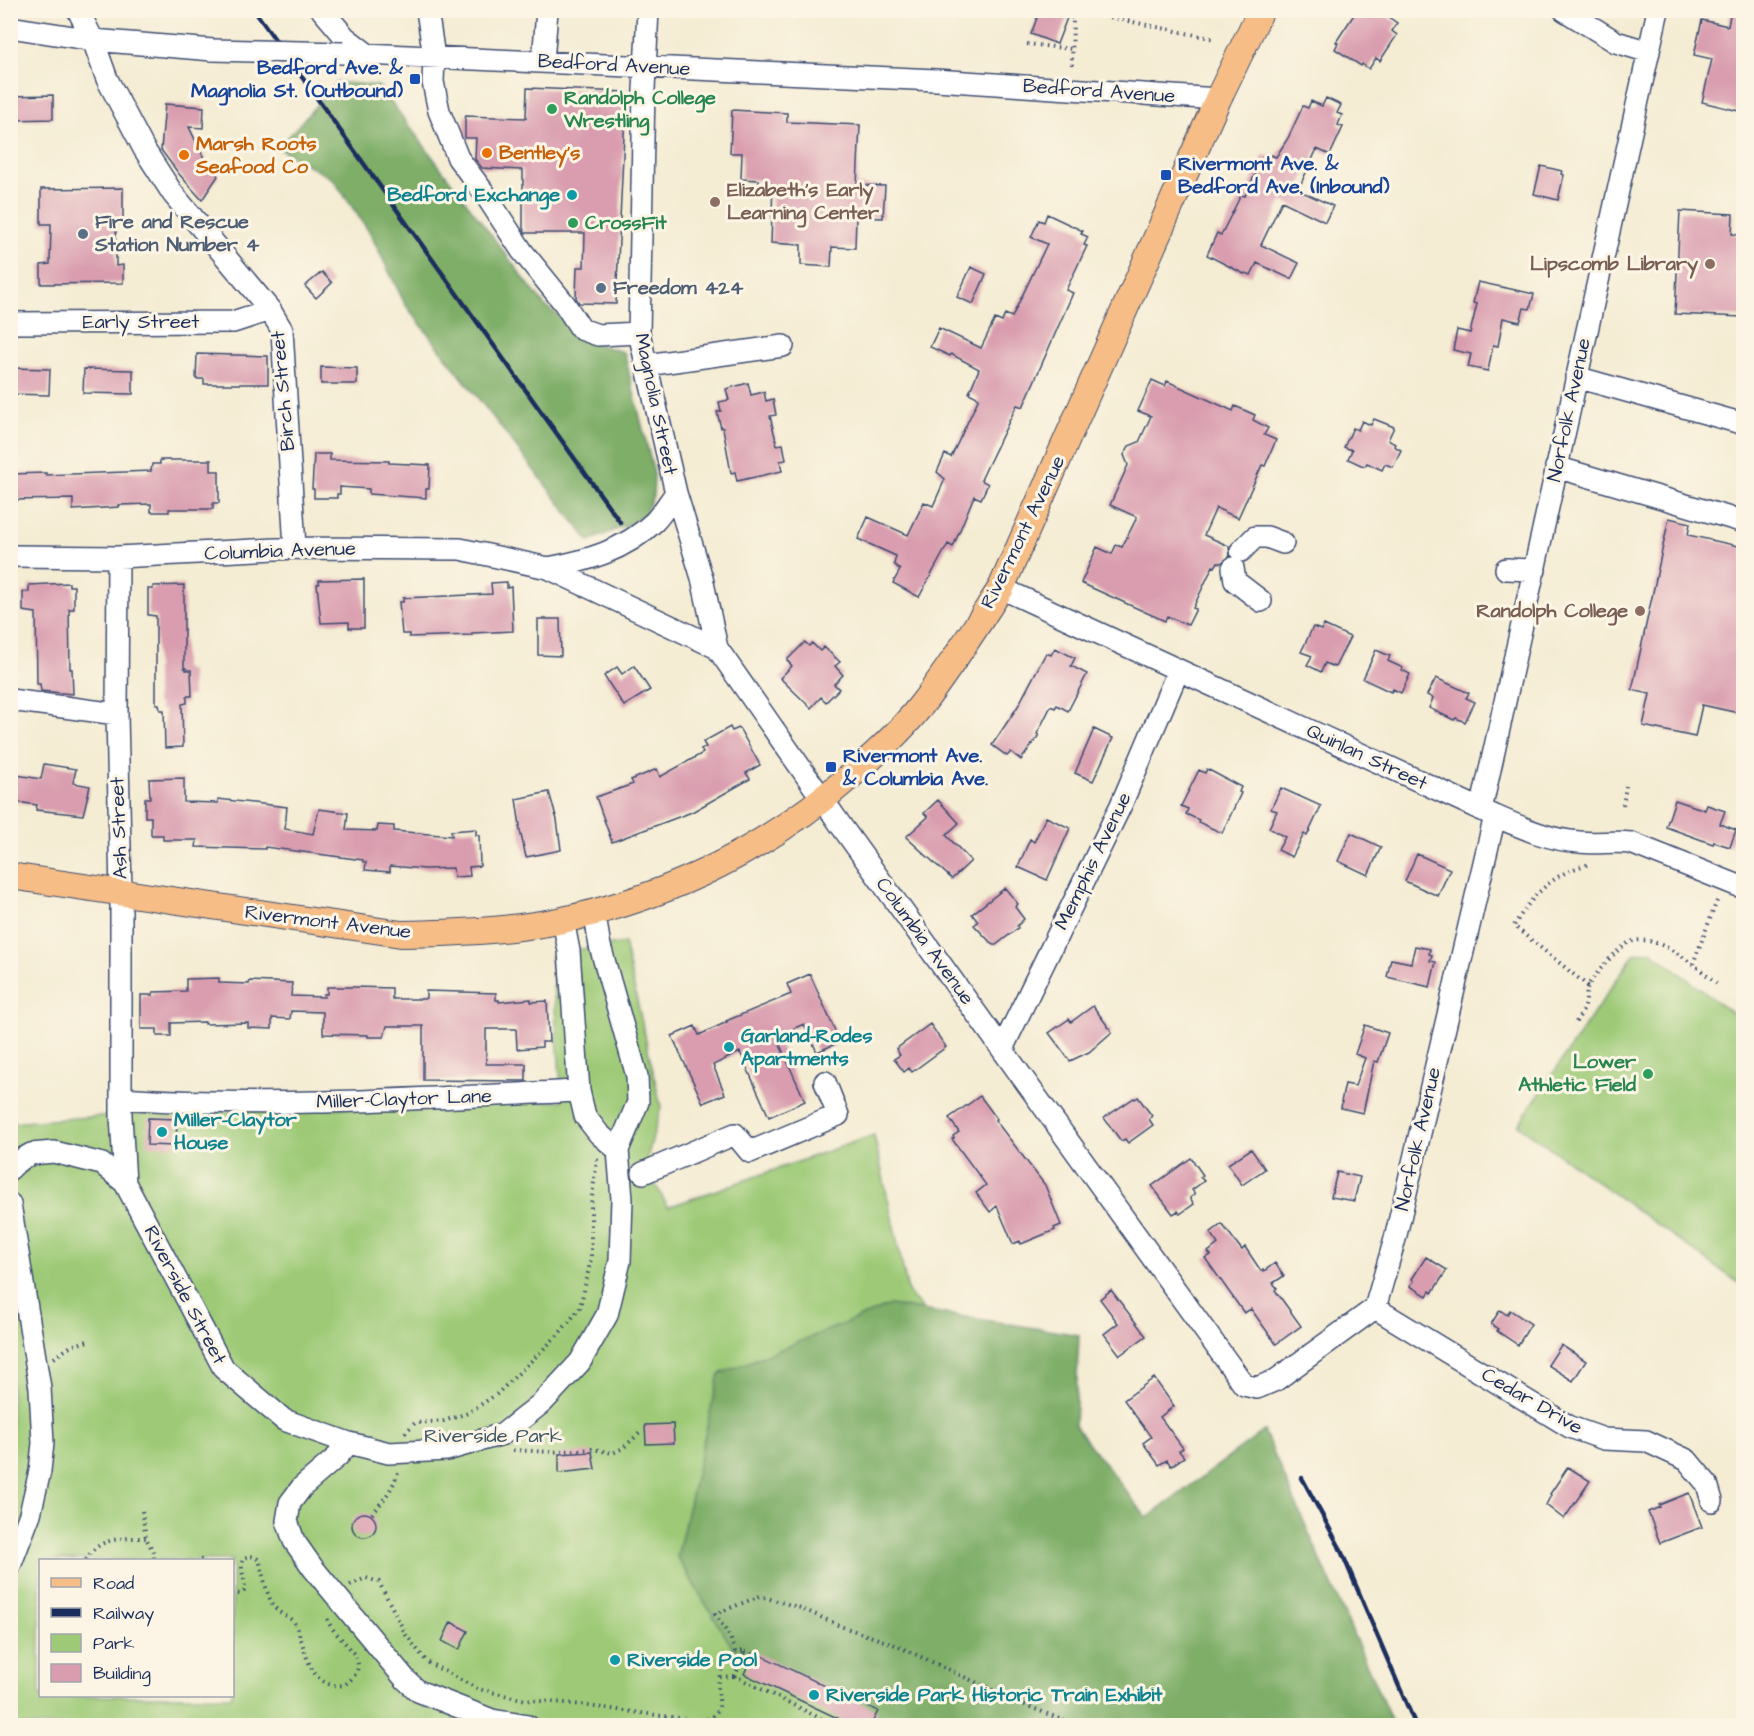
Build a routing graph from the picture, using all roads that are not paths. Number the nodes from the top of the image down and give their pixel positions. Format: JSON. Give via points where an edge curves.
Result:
{"nodes":[{"id":1,"x":78,"y":10,"type":"edge"},
{"id":2,"x":322,"y":10,"type":"edge"},
{"id":3,"x":427,"y":10,"type":"edge"},
{"id":4,"x":547,"y":10,"type":"edge"},
{"id":5,"x":648,"y":10,"type":"edge"},
{"id":6,"x":1261,"y":10,"type":"edge"},
{"id":7,"x":1564,"y":10,"type":"edge"},
{"id":8,"x":1658,"y":10,"type":"edge"},
{"id":9,"x":10,"y":27,"type":"edge"},
{"id":10,"x":93,"y":40,"type":"junction"},
{"id":11,"x":1649,"y":52,"type":"junction"},
{"id":12,"x":367,"y":54,"type":"junction"},
{"id":13,"x":434,"y":57,"type":"junction"},
{"id":14,"x":543,"y":62,"type":"junction"},
{"id":15,"x":644,"y":67,"type":"junction"},
{"id":16,"x":1218,"y":99,"type":"junction"},
{"id":17,"x":270,"y":310,"type":"junction"},
{"id":18,"x":10,"y":323,"type":"edge"},
{"id":19,"x":639,"y":333,"type":"junction"},
{"id":20,"x":783,"y":346,"type":"dead end"},
{"id":21,"x":646,"y":365,"type":"junction"},
{"id":22,"x":1576,"y":377,"type":"junction"},
{"id":23,"x":1743,"y":424,"type":"edge"},
{"id":24,"x":1556,"y":467,"type":"junction"},
{"id":25,"x":676,"y":493,"type":"junction"},
{"id":26,"x":1743,"y":522,"type":"edge"},
{"id":27,"x":1283,"y":543,"type":"dead end"},
{"id":28,"x":295,"y":548,"type":"junction"},
{"id":29,"x":10,"y":556,"type":"edge"},
{"id":30,"x":118,"y":557,"type":"junction"},
{"id":31,"x":548,"y":568,"type":"junction"},
{"id":32,"x":1506,"y":569,"type":"dead end"},
{"id":33,"x":1535,"y":570,"type":"junction"},
{"id":34,"x":1000,"y":588,"type":"junction"},
{"id":35,"x":1261,"y":601,"type":"dead end"},
{"id":36,"x":717,"y":648,"type":"junction"},
{"id":37,"x":1178,"y":671,"type":"junction"},
{"id":38,"x":10,"y":700,"type":"edge"},
{"id":39,"x":117,"y":714,"type":"junction"},
{"id":40,"x":824,"y":800,"type":"junction"},
{"id":41,"x":1488,"y":813,"type":"junction"},
{"id":42,"x":10,"y":876,"type":"edge"},
{"id":43,"x":1743,"y":888,"type":"edge"},
{"id":44,"x":121,"y":893,"type":"junction"},
{"id":45,"x":594,"y":911,"type":"junction"},
{"id":46,"x":563,"y":920,"type":"junction"},
{"id":47,"x":1002,"y":1049,"type":"junction"},
{"id":48,"x":825,"y":1082,"type":"dead end"},
{"id":49,"x":579,"y":1091,"type":"junction"},
{"id":50,"x":121,"y":1098,"type":"junction"},
{"id":51,"x":618,"y":1150,"type":"junction"},
{"id":52,"x":10,"y":1169,"type":"edge"},
{"id":53,"x":643,"y":1173,"type":"dead end"},
{"id":54,"x":126,"y":1183,"type":"junction"},
{"id":55,"x":10,"y":1204,"type":"edge"},
{"id":56,"x":1375,"y":1308,"type":"junction"},
{"id":57,"x":349,"y":1443,"type":"junction"},
{"id":58,"x":1712,"y":1501,"type":"dead end"},
{"id":59,"x":10,"y":1566,"type":"edge"},
{"id":60,"x":528,"y":1725,"type":"edge"}],
"edges":[{"from":1,"to":10,"type":"street","name":"Birch Street"},
{"from":2,"to":12,"type":"street","via":[[345,37]]},
{"from":3,"to":13,"type":"street"},
{"from":4,"to":14,"type":"street"},
{"from":5,"to":15,"type":"street","name":"Magnolia Street"},
{"from":6,"to":16,"type":"main road","name":"Rivermont Avenue"},
{"from":7,"to":11,"type":"street","via":[[1616,42]]},
{"from":8,"to":11,"type":"street","name":"Norfolk Avenue"},
{"from":9,"to":10,"type":"street","name":"Bedford Avenue"},
{"from":10,"to":12,"type":"street","name":"Bedford Avenue","bridge":true,"via":[[213,50]]},
{"from":10,"to":17,"type":"street","name":"Birch Street","via":[[107,79],[172,194]]},
{"from":11,"to":22,"type":"street","name":"Norfolk Avenue"},
{"from":12,"to":13,"type":"street","name":"Bedford Avenue"},
{"from":13,"to":14,"type":"street","name":"Bedford Avenue"},
{"from":13,"to":19,"type":"street","via":[[433,82],[439,111],[458,158],[522,252],[581,329],[598,335]]},
{"from":14,"to":15,"type":"street","name":"Bedford Avenue"},
{"from":15,"to":16,"type":"street","name":"Bedford Avenue","via":[[926,79]]},
{"from":15,"to":19,"type":"street","name":"Magnolia Street"},
{"from":16,"to":34,"type":"main road","name":"Rivermont Avenue"},
{"from":17,"to":18,"type":"street","name":"Early Street","via":[[233,322]]},
{"from":17,"to":28,"type":"street","name":"Birch Street","via":[[282,330]]},
{"from":19,"to":21,"type":"street","name":"Magnolia Street"},
{"from":20,"to":21,"type":"street"},
{"from":21,"to":25,"type":"street","name":"Magnolia Street"},
{"from":22,"to":23,"type":"street"},
{"from":22,"to":24,"type":"street","name":"Norfolk Avenue"},
{"from":24,"to":26,"type":"street"},
{"from":24,"to":33,"type":"street","name":"Norfolk Avenue"},
{"from":25,"to":31,"type":"street","name":"Columbia Avenue","via":[[654,522],[623,546],[584,561]]},
{"from":25,"to":36,"type":"street","name":"Magnolia Street","via":[[702,578]]},
{"from":27,"to":35,"type":"street","via":[[1255,537],[1237,560],[1235,581]]},
{"from":28,"to":30,"type":"street","name":"Columbia Avenue"},
{"from":28,"to":31,"type":"street","name":"Columbia Avenue","via":[[460,549]]},
{"from":29,"to":30,"type":"street","name":"Columbia Avenue"},
{"from":30,"to":39,"type":"street","name":"Ash Street"},
{"from":31,"to":36,"type":"street","name":"Columbia Avenue"},
{"from":32,"to":33,"type":"street"},
{"from":33,"to":41,"type":"street","name":"Norfolk Avenue"},
{"from":34,"to":37,"type":"street","name":"Quinlan Street"},
{"from":34,"to":40,"type":"main road","name":"Rivermont Avenue","via":[[919,708],[885,746]]},
{"from":36,"to":40,"type":"street","name":"Columbia Avenue"},
{"from":37,"to":41,"type":"street","name":"Quinlan Street"},
{"from":37,"to":47,"type":"street","name":"Memphis Avenue","via":[[1121,805]]},
{"from":38,"to":39,"type":"street"},
{"from":39,"to":44,"type":"street","name":"Ash Street"},
{"from":40,"to":45,"type":"main road","name":"Rivermont Avenue","via":[[724,864],[669,889]]},
{"from":40,"to":47,"type":"street","name":"Columbia Avenue"},
{"from":41,"to":43,"type":"street","name":"Quinlan Street","via":[[1545,837],[1581,843],[1631,843]]},
{"from":41,"to":56,"type":"street","name":"Norfolk Avenue","via":[[1395,1239]]},
{"from":42,"to":44,"type":"main road","name":"Rivermont Avenue"},
{"from":44,"to":46,"type":"main road","name":"Rivermont Avenue","via":[[401,934],[511,928]]},
{"from":44,"to":50,"type":"street","name":"Ash Street"},
{"from":45,"to":46,"type":"main road","name":"Rivermont Avenue"},
{"from":45,"to":51,"type":"street","via":[[637,1077],[638,1102]]},
{"from":46,"to":49,"type":"street","via":[[569,951]]},
{"from":47,"to":56,"type":"street","name":"Columbia Avenue","via":[[1244,1385],[1257,1388],[1276,1380]]},
{"from":48,"to":53,"type":"street","via":[[838,1115],[750,1152],[735,1134]]},
{"from":49,"to":50,"type":"street","name":"Miller-Claytor Lane","via":[[378,1102],[182,1102]]},
{"from":49,"to":51,"type":"street","via":[[585,1116]]},
{"from":50,"to":54,"type":"street","name":"Riverside Street"},
{"from":51,"to":57,"type":"street","name":"Riverside Street","via":[[622,1199],[620,1261],[607,1315],[580,1362],[543,1402],[503,1434],[490,1439],[447,1450],[389,1453]]},
{"from":52,"to":54,"type":"street","via":[[31,1154],[54,1152],[102,1164]]},
{"from":54,"to":57,"type":"street","name":"Riverside Street","via":[[224,1369],[284,1420]]},
{"from":55,"to":59,"type":"street","via":[[40,1388],[43,1443],[30,1514]]},
{"from":56,"to":58,"type":"street","name":"Cedar Drive","via":[[1570,1427],[1604,1439],[1646,1442],[1687,1460],[1707,1484]]},
{"from":57,"to":60,"type":"street","via":[[290,1503],[287,1521],[294,1541],[418,1690],[492,1720]]}]}
